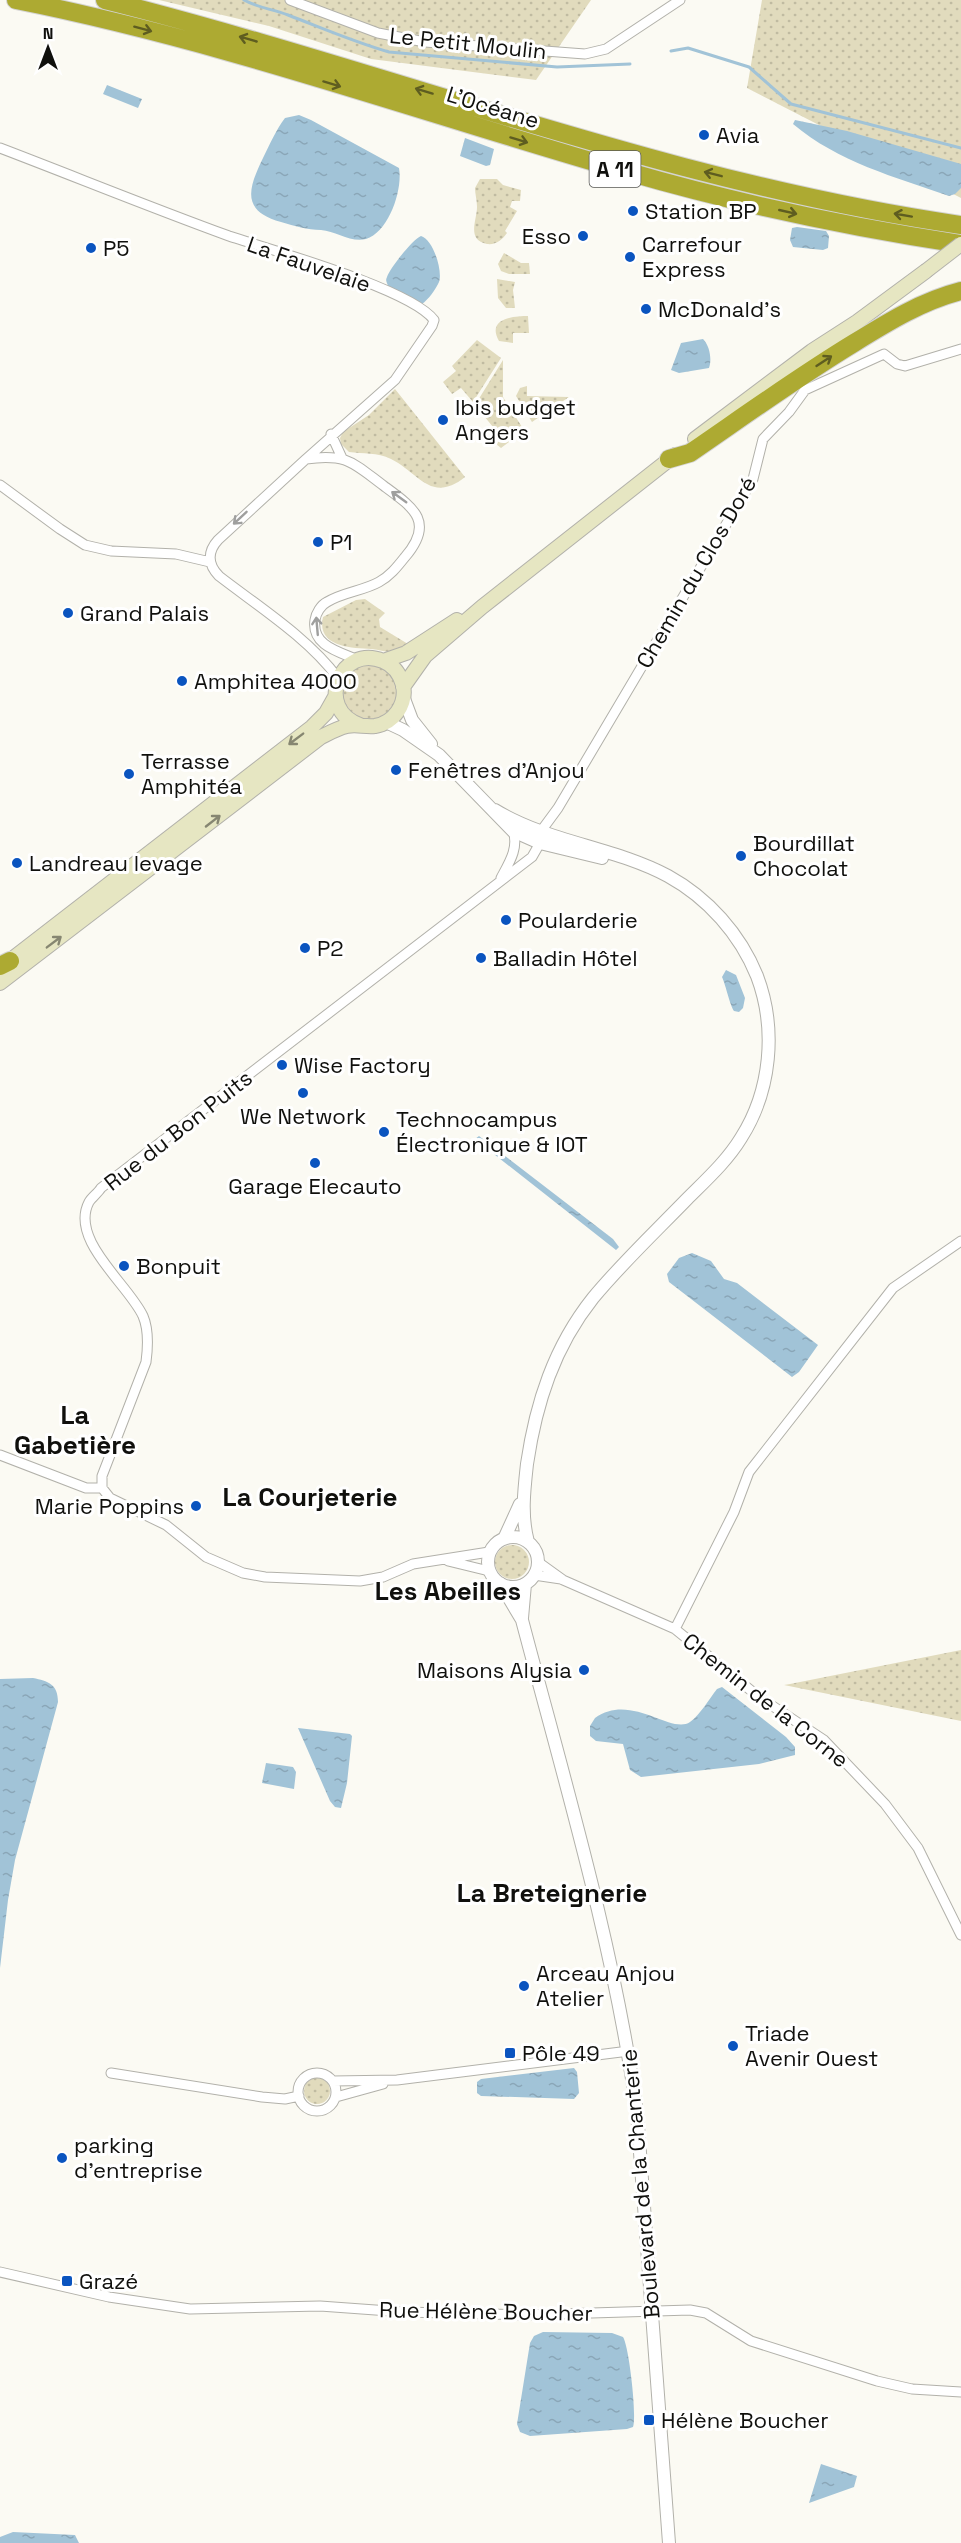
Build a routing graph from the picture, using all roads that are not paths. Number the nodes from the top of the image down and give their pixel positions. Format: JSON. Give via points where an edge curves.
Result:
{"nodes":[{"id":1,"x":16,"y":0,"type":"edge"},
{"id":2,"x":105,"y":0,"type":"edge"},
{"id":3,"x":290,"y":0,"type":"edge"},
{"id":4,"x":680,"y":0,"type":"edge"},
{"id":5,"x":0,"y":148,"type":"edge"},
{"id":6,"x":961,"y":225,"type":"edge"},
{"id":7,"x":961,"y":244,"type":"edge"},
{"id":8,"x":961,"y":291,"type":"edge"},
{"id":9,"x":961,"y":349,"type":"edge"},
{"id":10,"x":331,"y":434,"type":"junction"},
{"id":11,"x":342,"y":458,"type":"junction"},
{"id":12,"x":306,"y":459,"type":"junction"},
{"id":13,"x":669,"y":459,"type":"junction"},
{"id":14,"x":0,"y":485,"type":"edge"},
{"id":15,"x":210,"y":561,"type":"junction"},
{"id":16,"x":482,"y":607,"type":"junction"},
{"id":17,"x":358,"y":660,"type":"junction"},
{"id":18,"x":383,"y":661,"type":"junction"},
{"id":19,"x":338,"y":678,"type":"junction"},
{"id":20,"x":403,"y":692,"type":"junction"},
{"id":21,"x":335,"y":696,"type":"junction"},
{"id":22,"x":386,"y":722,"type":"junction"},
{"id":23,"x":360,"y":725,"type":"junction"},
{"id":24,"x":439,"y":755,"type":"junction"},
{"id":25,"x":495,"y":810,"type":"junction"},
{"id":26,"x":513,"y":831,"type":"junction"},
{"id":27,"x":542,"y":836,"type":"junction"},
{"id":28,"x":152,"y":859,"type":"junction"},
{"id":29,"x":499,"y":882,"type":"junction"},
{"id":30,"x":3,"y":965,"type":"edge"},
{"id":31,"x":0,"y":984,"type":"edge"},
{"id":32,"x":961,"y":1240,"type":"edge"},
{"id":33,"x":0,"y":1455,"type":"edge"},
{"id":34,"x":102,"y":1488,"type":"junction"},
{"id":35,"x":524,"y":1491,"type":"junction"},
{"id":36,"x":504,"y":1539,"type":"junction"},
{"id":37,"x":528,"y":1542,"type":"junction"},
{"id":38,"x":489,"y":1552,"type":"junction"},
{"id":39,"x":445,"y":1560,"type":"junction"},
{"id":40,"x":538,"y":1563,"type":"junction"},
{"id":41,"x":489,"y":1571,"type":"junction"},
{"id":42,"x":529,"y":1580,"type":"junction"},
{"id":43,"x":563,"y":1580,"type":"junction"},
{"id":44,"x":500,"y":1583,"type":"junction"},
{"id":45,"x":522,"y":1620,"type":"junction"},
{"id":46,"x":675,"y":1629,"type":"junction"},
{"id":47,"x":961,"y":1935,"type":"edge"},
{"id":48,"x":629,"y":2051,"type":"junction"},
{"id":49,"x":111,"y":2073,"type":"dead end"},
{"id":50,"x":333,"y":2080,"type":"junction"},
{"id":51,"x":397,"y":2080,"type":"junction"},
{"id":52,"x":299,"y":2096,"type":"junction"},
{"id":53,"x":336,"y":2097,"type":"junction"},
{"id":54,"x":0,"y":2272,"type":"edge"},
{"id":55,"x":654,"y":2312,"type":"junction"},
{"id":56,"x":961,"y":2392,"type":"edge"},
{"id":57,"x":669,"y":2543,"type":"edge"}],
"edges":[{"from":1,"to":7,"type":"highway","name":"L’Océane","number":"A 11","one_way":true,"via":[[191,43],[721,197],[858,227]]},
{"from":6,"to":2,"type":"highway","name":"L’Océane","number":"A 11","one_way":true,"via":[[814,198],[636,154]]},
{"from":3,"to":4,"type":"street","name":"Le Petit Moulin","via":[[378,33],[425,42],[585,54],[606,49]]},
{"from":5,"to":10,"type":"street","name":"La Fauvelaie","via":[[219,232],[357,279],[430,314],[432,326],[395,380]]},
{"from":7,"to":13,"type":"main road","bridge":true},
{"from":13,"to":8,"type":"highway","one_way":true,"via":[[690,453],[886,324],[930,301]]},
{"from":9,"to":27,"type":"street","name":"Chemin du Clos Doré","via":[[905,366],[884,354],[805,390],[763,439],[753,479]]},
{"from":10,"to":11,"type":"street"},
{"from":10,"to":12,"type":"street","name":"La Fauvelaie"},
{"from":11,"to":12,"type":"street"},
{"from":17,"to":11,"type":"street","one_way":true,"via":[[321,642],[315,626],[316,614],[328,601],[390,576],[418,540],[420,522],[411,506]]},
{"from":12,"to":15,"type":"street","name":"La Fauvelaie","one_way":true,"via":[[218,540]]},
{"from":13,"to":16,"type":"main road"},
{"from":14,"to":15,"type":"street","via":[[85,545]]},
{"from":15,"to":19,"type":"street","via":[[219,576],[296,636]]},
{"from":16,"to":18,"type":"main road","via":[[406,653]]},
{"from":16,"to":20,"type":"main road","via":[[425,656]]},
{"from":17,"to":18,"type":"main road"},
{"from":17,"to":19,"type":"main road"},
{"from":18,"to":20,"type":"main road","via":[[397,672]]},
{"from":19,"to":21,"type":"main road"},
{"from":20,"to":22,"type":"main road","via":[[398,711]]},
{"from":20,"to":24,"type":"street","via":[[412,720]]},
{"from":21,"to":23,"type":"main road","via":[[342,713]]},
{"from":21,"to":28,"type":"main road","one_way":true,"via":[[312,727]]},
{"from":22,"to":23,"type":"main road"},
{"from":22,"to":24,"type":"street"},
{"from":28,"to":23,"type":"main road","one_way":true,"via":[[321,737],[345,726]]},
{"from":24,"to":25,"type":"street"},
{"from":25,"to":26,"type":"street"},
{"from":25,"to":27,"type":"street"},
{"from":26,"to":27,"type":"street"},
{"from":26,"to":29,"type":"street","via":[[516,839],[512,857]]},
{"from":27,"to":29,"type":"street","name":"Rue du Bon Puits","via":[[524,865]]},
{"from":27,"to":35,"type":"street","via":[[673,879],[723,920],[743,948],[760,984],[768,1025],[767,1067],[763,1090],[739,1141],[606,1283],[583,1310],[561,1347],[538,1405]]},
{"from":28,"to":30,"type":"main road"},
{"from":31,"to":28,"type":"main road","one_way":true},
{"from":29,"to":34,"type":"street","name":"Rue du Bon Puits","via":[[101,1188],[89,1203],[88,1234],[143,1317],[148,1347],[146,1362],[102,1476]]},
{"from":32,"to":46,"type":"street","via":[[893,1288],[749,1472],[734,1512]]},
{"from":33,"to":34,"type":"street","via":[[86,1488]]},
{"from":34,"to":39,"type":"street","via":[[110,1498],[166,1525],[206,1557],[243,1573],[360,1581],[383,1577],[413,1564]]},
{"from":35,"to":36,"type":"street"},
{"from":35,"to":37,"type":"street","via":[[523,1527]]},
{"from":36,"to":37,"type":"street"},
{"from":36,"to":38,"type":"street"},
{"from":37,"to":40,"type":"street"},
{"from":38,"to":39,"type":"street"},
{"from":38,"to":41,"type":"street"},
{"from":39,"to":41,"type":"street"},
{"from":40,"to":42,"type":"street"},
{"from":40,"to":43,"type":"street","name":"Chemin de la Corne"},
{"from":41,"to":44,"type":"street"},
{"from":42,"to":43,"type":"street","name":"Chemin de la Corne"},
{"from":42,"to":44,"type":"street","via":[[508,1586]]},
{"from":42,"to":45,"type":"street","name":"Boulevard de la Chanterie"},
{"from":43,"to":46,"type":"street","name":"Chemin de la Corne"},
{"from":44,"to":45,"type":"street","name":"Boulevard de la Chanterie"},
{"from":45,"to":48,"type":"street","name":"Boulevard de la Chanterie","via":[[608,1952]]},
{"from":46,"to":47,"type":"street","name":"Chemin de la Corne","via":[[759,1697],[824,1740],[854,1769],[918,1848]]},
{"from":48,"to":51,"type":"street"},
{"from":48,"to":55,"type":"street","name":"Boulevard de la Chanterie"},
{"from":49,"to":52,"type":"street","via":[[262,2097]]},
{"from":50,"to":51,"type":"street"},
{"from":50,"to":52,"type":"street","via":[[320,2073],[306,2076],[299,2085]]},
{"from":50,"to":53,"type":"street"},
{"from":51,"to":53,"type":"street"},
{"from":52,"to":53,"type":"street","via":[[307,2108],[316,2111],[332,2104]]},
{"from":54,"to":55,"type":"street","name":"Rue Hélène Boucher","via":[[109,2297],[190,2309],[320,2306],[403,2312]]},
{"from":55,"to":56,"type":"street","name":"Rue Hélène Boucher","via":[[706,2313],[751,2341],[812,2361],[912,2389]]},
{"from":55,"to":57,"type":"street","name":"Boulevard de la Chanterie"}]}
